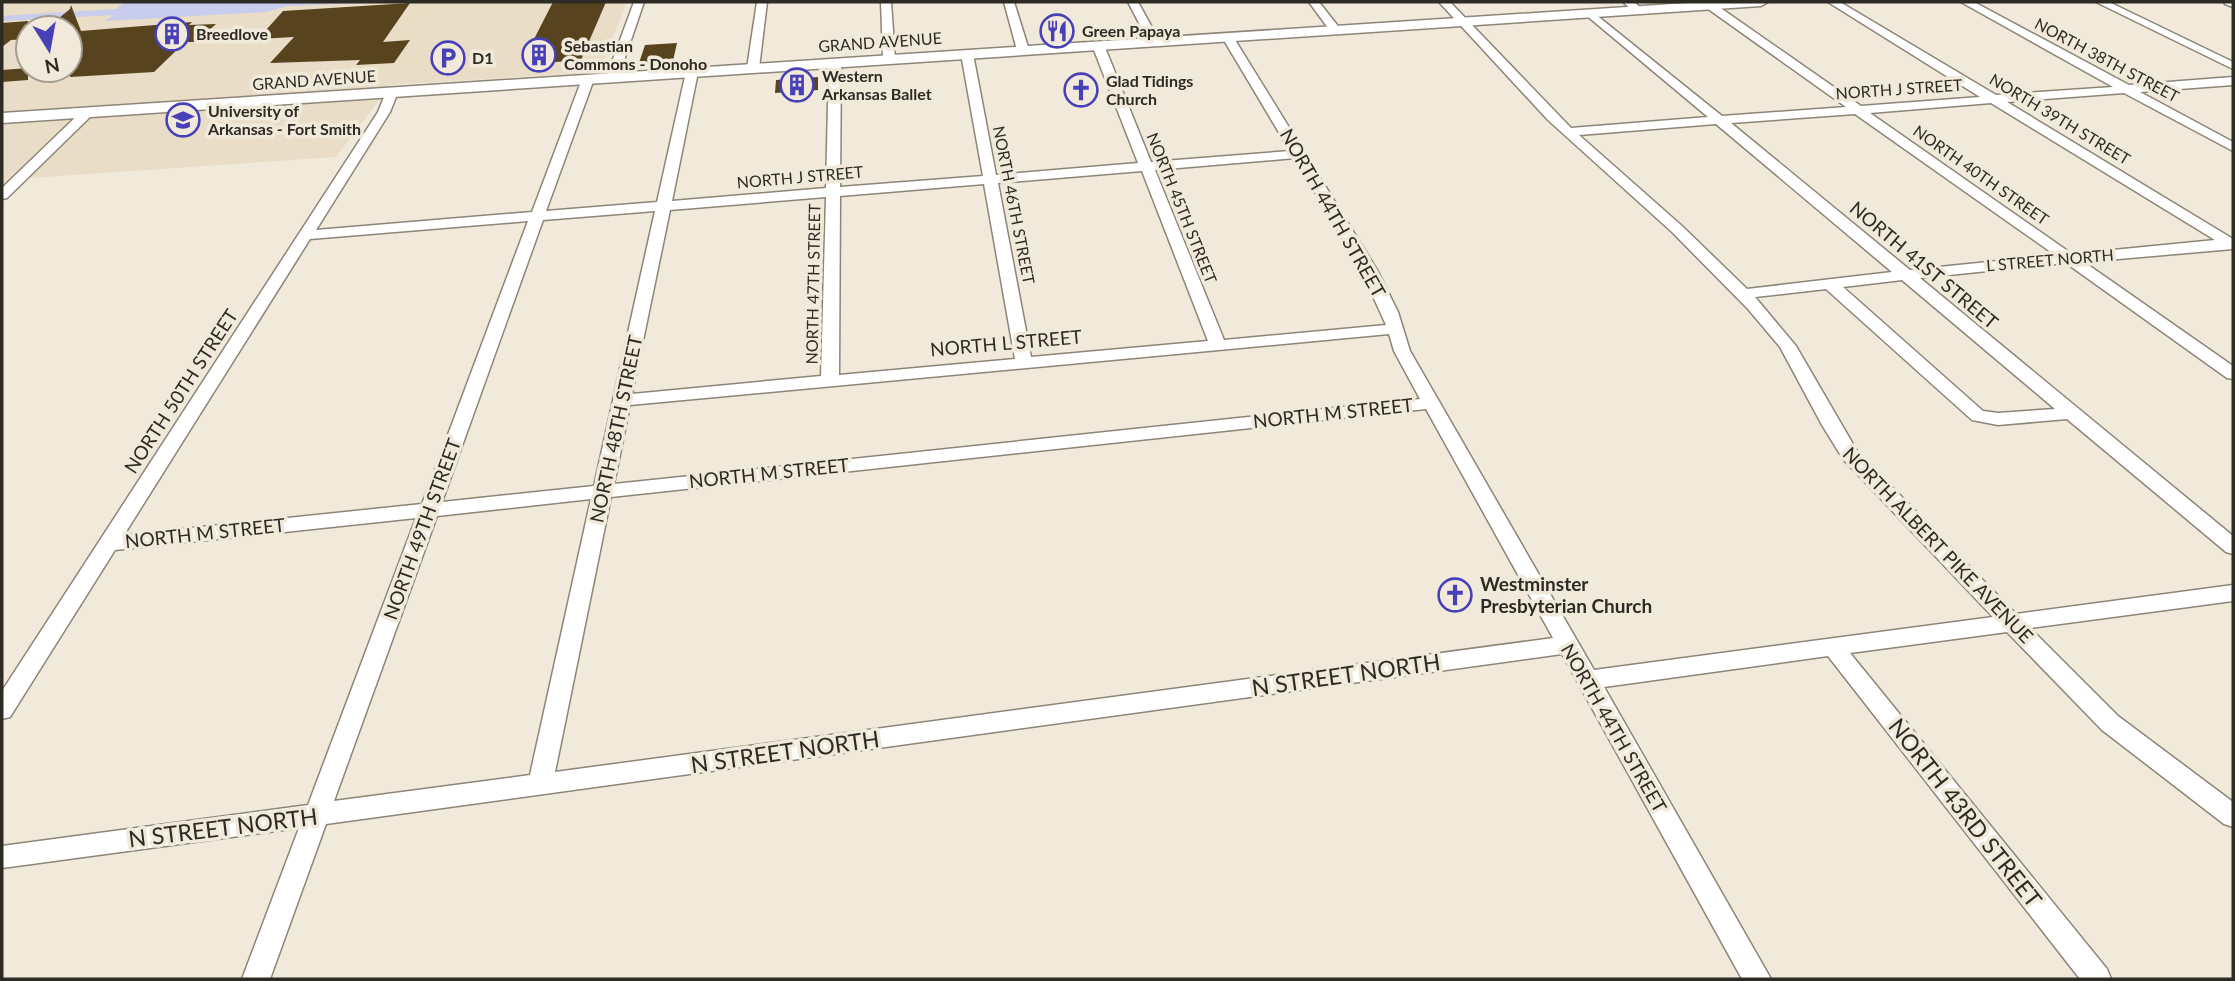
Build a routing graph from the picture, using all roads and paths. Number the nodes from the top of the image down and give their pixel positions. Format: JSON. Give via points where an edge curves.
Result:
{"nodes":[{"id":1,"x":639,"y":2,"type":"edge"},
{"id":2,"x":762,"y":2,"type":"edge"},
{"id":3,"x":886,"y":2,"type":"edge"},
{"id":4,"x":1009,"y":2,"type":"edge"},
{"id":5,"x":1133,"y":2,"type":"edge"},
{"id":6,"x":1314,"y":2,"type":"edge"},
{"id":7,"x":1444,"y":2,"type":"edge"},
{"id":8,"x":1751,"y":2,"type":"edge"},
{"id":9,"x":1761,"y":2,"type":"edge"},
{"id":10,"x":1833,"y":2,"type":"edge"},
{"id":11,"x":1966,"y":2,"type":"edge"},
{"id":12,"x":2101,"y":2,"type":"edge"},
{"id":13,"x":1708,"y":4,"type":"junction"},
{"id":14,"x":1632,"y":6,"type":"edge"},
{"id":15,"x":1590,"y":13,"type":"junction"},
{"id":16,"x":1464,"y":21,"type":"junction"},
{"id":17,"x":1335,"y":30,"type":"junction"},
{"id":18,"x":1228,"y":37,"type":"junction"},
{"id":19,"x":1154,"y":42,"type":"junction"},
{"id":20,"x":1098,"y":46,"type":"junction"},
{"id":21,"x":1023,"y":50,"type":"junction"},
{"id":22,"x":967,"y":54,"type":"junction"},
{"id":23,"x":889,"y":59,"type":"junction"},
{"id":24,"x":835,"y":63,"type":"junction"},
{"id":25,"x":2233,"y":66,"type":"edge"},
{"id":26,"x":753,"y":68,"type":"junction"},
{"id":27,"x":692,"y":72,"type":"junction"},
{"id":28,"x":612,"y":78,"type":"junction"},
{"id":29,"x":588,"y":79,"type":"junction"},
{"id":30,"x":2233,"y":81,"type":"edge"},
{"id":31,"x":2126,"y":89,"type":"junction"},
{"id":32,"x":392,"y":92,"type":"junction"},
{"id":33,"x":1994,"y":99,"type":"junction"},
{"id":34,"x":1857,"y":110,"type":"junction"},
{"id":35,"x":88,"y":113,"type":"junction"},
{"id":36,"x":2,"y":118,"type":"edge"},
{"id":37,"x":1719,"y":120,"type":"junction"},
{"id":38,"x":1568,"y":132,"type":"junction"},
{"id":39,"x":2233,"y":147,"type":"edge"},
{"id":40,"x":1298,"y":154,"type":"junction"},
{"id":41,"x":1146,"y":166,"type":"junction"},
{"id":42,"x":992,"y":179,"type":"junction"},
{"id":43,"x":832,"y":192,"type":"junction"},
{"id":44,"x":2,"y":195,"type":"edge"},
{"id":45,"x":664,"y":206,"type":"junction"},
{"id":46,"x":537,"y":216,"type":"junction"},
{"id":47,"x":306,"y":235,"type":"junction"},
{"id":48,"x":2232,"y":244,"type":"edge"},
{"id":49,"x":2071,"y":259,"type":"junction"},
{"id":50,"x":1908,"y":276,"type":"junction"},
{"id":51,"x":1831,"y":285,"type":"junction"},
{"id":52,"x":1742,"y":293,"type":"junction"},
{"id":53,"x":1393,"y":329,"type":"junction"},
{"id":54,"x":1218,"y":345,"type":"junction"},
{"id":55,"x":1024,"y":363,"type":"junction"},
{"id":56,"x":2233,"y":374,"type":"edge"},
{"id":57,"x":830,"y":380,"type":"junction"},
{"id":58,"x":622,"y":400,"type":"junction"},
{"id":59,"x":1431,"y":403,"type":"junction"},
{"id":60,"x":2071,"y":412,"type":"junction"},
{"id":61,"x":603,"y":490,"type":"junction"},
{"id":62,"x":430,"y":509,"type":"junction"},
{"id":63,"x":107,"y":544,"type":"junction"},
{"id":64,"x":2233,"y":547,"type":"edge"},
{"id":65,"x":2233,"y":593,"type":"edge"},
{"id":66,"x":2012,"y":623,"type":"junction"},
{"id":67,"x":1567,"y":645,"type":"junction"},
{"id":68,"x":1833,"y":647,"type":"junction"},
{"id":69,"x":1587,"y":680,"type":"junction"},
{"id":70,"x":2,"y":710,"type":"edge"},
{"id":71,"x":540,"y":785,"type":"junction"},
{"id":72,"x":317,"y":815,"type":"junction"},
{"id":73,"x":2233,"y":816,"type":"edge"},
{"id":74,"x":2,"y":857,"type":"edge"},
{"id":75,"x":256,"y":979,"type":"edge"},
{"id":76,"x":1757,"y":979,"type":"edge"},
{"id":77,"x":2097,"y":979,"type":"edge"}],
"edges":[{"from":1,"to":28,"type":"street"},
{"from":2,"to":26,"type":"street"},
{"from":3,"to":23,"type":"street"},
{"from":4,"to":21,"type":"street"},
{"from":5,"to":19,"type":"street"},
{"from":6,"to":17,"type":"street"},
{"from":7,"to":16,"type":"street","name":"NORTH ALBERT PIKE AVENUE"},
{"from":8,"to":9,"type":"main road","name":"GRAND AVENUE"},
{"from":8,"to":13,"type":"main road","name":"GRAND AVENUE"},
{"from":10,"to":33,"type":"street","name":"NORTH 39TH STREET"},
{"from":11,"to":31,"type":"street","name":"NORTH 38TH STREET"},
{"from":12,"to":25,"type":"street"},
{"from":13,"to":14,"type":"main road","name":"GRAND AVENUE"},
{"from":13,"to":34,"type":"street","name":"NORTH 40TH STREET"},
{"from":14,"to":15,"type":"main road","name":"GRAND AVENUE"},
{"from":15,"to":16,"type":"main road","name":"GRAND AVENUE"},
{"from":15,"to":37,"type":"street","name":"NORTH 41ST STREET"},
{"from":16,"to":17,"type":"main road","name":"GRAND AVENUE"},
{"from":16,"to":38,"type":"street","name":"NORTH ALBERT PIKE AVENUE"},
{"from":17,"to":18,"type":"main road","name":"GRAND AVENUE"},
{"from":18,"to":19,"type":"main road","name":"GRAND AVENUE"},
{"from":18,"to":40,"type":"street","name":"NORTH 44TH STREET"},
{"from":19,"to":20,"type":"main road","name":"GRAND AVENUE"},
{"from":20,"to":21,"type":"main road","name":"GRAND AVENUE"},
{"from":20,"to":41,"type":"street","name":"NORTH 45TH STREET"},
{"from":21,"to":22,"type":"main road","name":"GRAND AVENUE"},
{"from":22,"to":23,"type":"main road","name":"GRAND AVENUE"},
{"from":22,"to":42,"type":"street","name":"NORTH 46TH STREET"},
{"from":23,"to":24,"type":"main road","name":"GRAND AVENUE"},
{"from":24,"to":26,"type":"main road","name":"GRAND AVENUE"},
{"from":24,"to":43,"type":"street","name":"NORTH 47TH STREET"},
{"from":26,"to":27,"type":"main road","name":"GRAND AVENUE"},
{"from":27,"to":28,"type":"main road","name":"GRAND AVENUE"},
{"from":27,"to":45,"type":"street","name":"NORTH 48TH STREET"},
{"from":28,"to":29,"type":"main road","name":"GRAND AVENUE"},
{"from":29,"to":32,"type":"main road","name":"GRAND AVENUE"},
{"from":29,"to":46,"type":"street","name":"NORTH 49TH STREET"},
{"from":30,"to":31,"type":"street","name":"NORTH J STREET"},
{"from":31,"to":33,"type":"street","name":"NORTH J STREET"},
{"from":31,"to":39,"type":"street","name":"NORTH 38TH STREET"},
{"from":32,"to":35,"type":"main road","name":"GRAND AVENUE"},
{"from":32,"to":47,"type":"street","name":"NORTH 50TH STREET","via":[[384,113]]},
{"from":33,"to":34,"type":"street","name":"NORTH J STREET"},
{"from":33,"to":48,"type":"street","name":"NORTH 39TH STREET"},
{"from":34,"to":37,"type":"street","name":"NORTH J STREET"},
{"from":34,"to":49,"type":"street","name":"NORTH 40TH STREET"},
{"from":35,"to":36,"type":"main road","name":"GRAND AVENUE"},
{"from":35,"to":44,"type":"street"},
{"from":37,"to":38,"type":"street","name":"NORTH J STREET"},
{"from":37,"to":50,"type":"street","name":"NORTH 41ST STREET"},
{"from":38,"to":52,"type":"street","name":"NORTH ALBERT PIKE AVENUE","via":[[1625,179]]},
{"from":40,"to":41,"type":"street","name":"NORTH J STREET"},
{"from":40,"to":53,"type":"street","name":"NORTH 44TH STREET","via":[[1369,270],[1390,312]]},
{"from":41,"to":42,"type":"street","name":"NORTH J STREET"},
{"from":41,"to":54,"type":"street","name":"NORTH 45TH STREET"},
{"from":42,"to":43,"type":"street","name":"NORTH J STREET"},
{"from":42,"to":55,"type":"street","name":"NORTH 46TH STREET"},
{"from":43,"to":45,"type":"street","name":"NORTH J STREET"},
{"from":43,"to":57,"type":"street","name":"NORTH 47TH STREET"},
{"from":45,"to":46,"type":"street","name":"NORTH J STREET"},
{"from":45,"to":58,"type":"street","name":"NORTH 48TH STREET"},
{"from":46,"to":47,"type":"street","name":"NORTH J STREET"},
{"from":46,"to":62,"type":"street","name":"NORTH 49TH STREET"},
{"from":47,"to":63,"type":"street","name":"NORTH 50TH STREET"},
{"from":48,"to":49,"type":"street","name":"L STREET NORTH"},
{"from":49,"to":50,"type":"street","name":"L STREET NORTH"},
{"from":49,"to":56,"type":"street","name":"NORTH 40TH STREET"},
{"from":50,"to":51,"type":"street","name":"L STREET NORTH"},
{"from":50,"to":60,"type":"street","name":"NORTH 41ST STREET"},
{"from":51,"to":52,"type":"street","name":"L STREET NORTH"},
{"from":51,"to":60,"type":"street","via":[[1978,416],[1998,419]]},
{"from":52,"to":66,"type":"street","name":"NORTH ALBERT PIKE AVENUE","via":[[1786,344],[1850,455]]},
{"from":53,"to":54,"type":"street","name":"NORTH L STREET"},
{"from":53,"to":59,"type":"street","name":"NORTH 44TH STREET"},
{"from":54,"to":55,"type":"street","name":"NORTH L STREET"},
{"from":55,"to":57,"type":"street","name":"NORTH L STREET"},
{"from":57,"to":58,"type":"street","name":"NORTH L STREET"},
{"from":58,"to":61,"type":"street","name":"NORTH 48TH STREET"},
{"from":59,"to":61,"type":"street","name":"NORTH M STREET"},
{"from":59,"to":67,"type":"street","name":"NORTH 44TH STREET"},
{"from":60,"to":64,"type":"street","name":"NORTH 41ST STREET"},
{"from":61,"to":62,"type":"street","name":"NORTH M STREET"},
{"from":61,"to":71,"type":"street","name":"NORTH 48TH STREET"},
{"from":62,"to":63,"type":"street","name":"NORTH M STREET"},
{"from":62,"to":72,"type":"street","name":"NORTH 49TH STREET"},
{"from":63,"to":70,"type":"street","name":"NORTH 50TH STREET"},
{"from":65,"to":66,"type":"street"},
{"from":66,"to":68,"type":"street"},
{"from":66,"to":73,"type":"street","name":"NORTH ALBERT PIKE AVENUE","via":[[2110,723]]},
{"from":67,"to":69,"type":"street","name":"NORTH 44TH STREET"},
{"from":67,"to":71,"type":"street","name":"N STREET NORTH"},
{"from":68,"to":69,"type":"street"},
{"from":68,"to":77,"type":"street","name":"NORTH 43RD STREET"},
{"from":69,"to":76,"type":"street","name":"NORTH 44TH STREET"},
{"from":71,"to":72,"type":"street","name":"N STREET NORTH"},
{"from":72,"to":74,"type":"street","name":"N STREET NORTH"},
{"from":72,"to":75,"type":"street","name":"NORTH 49TH STREET"}]}
